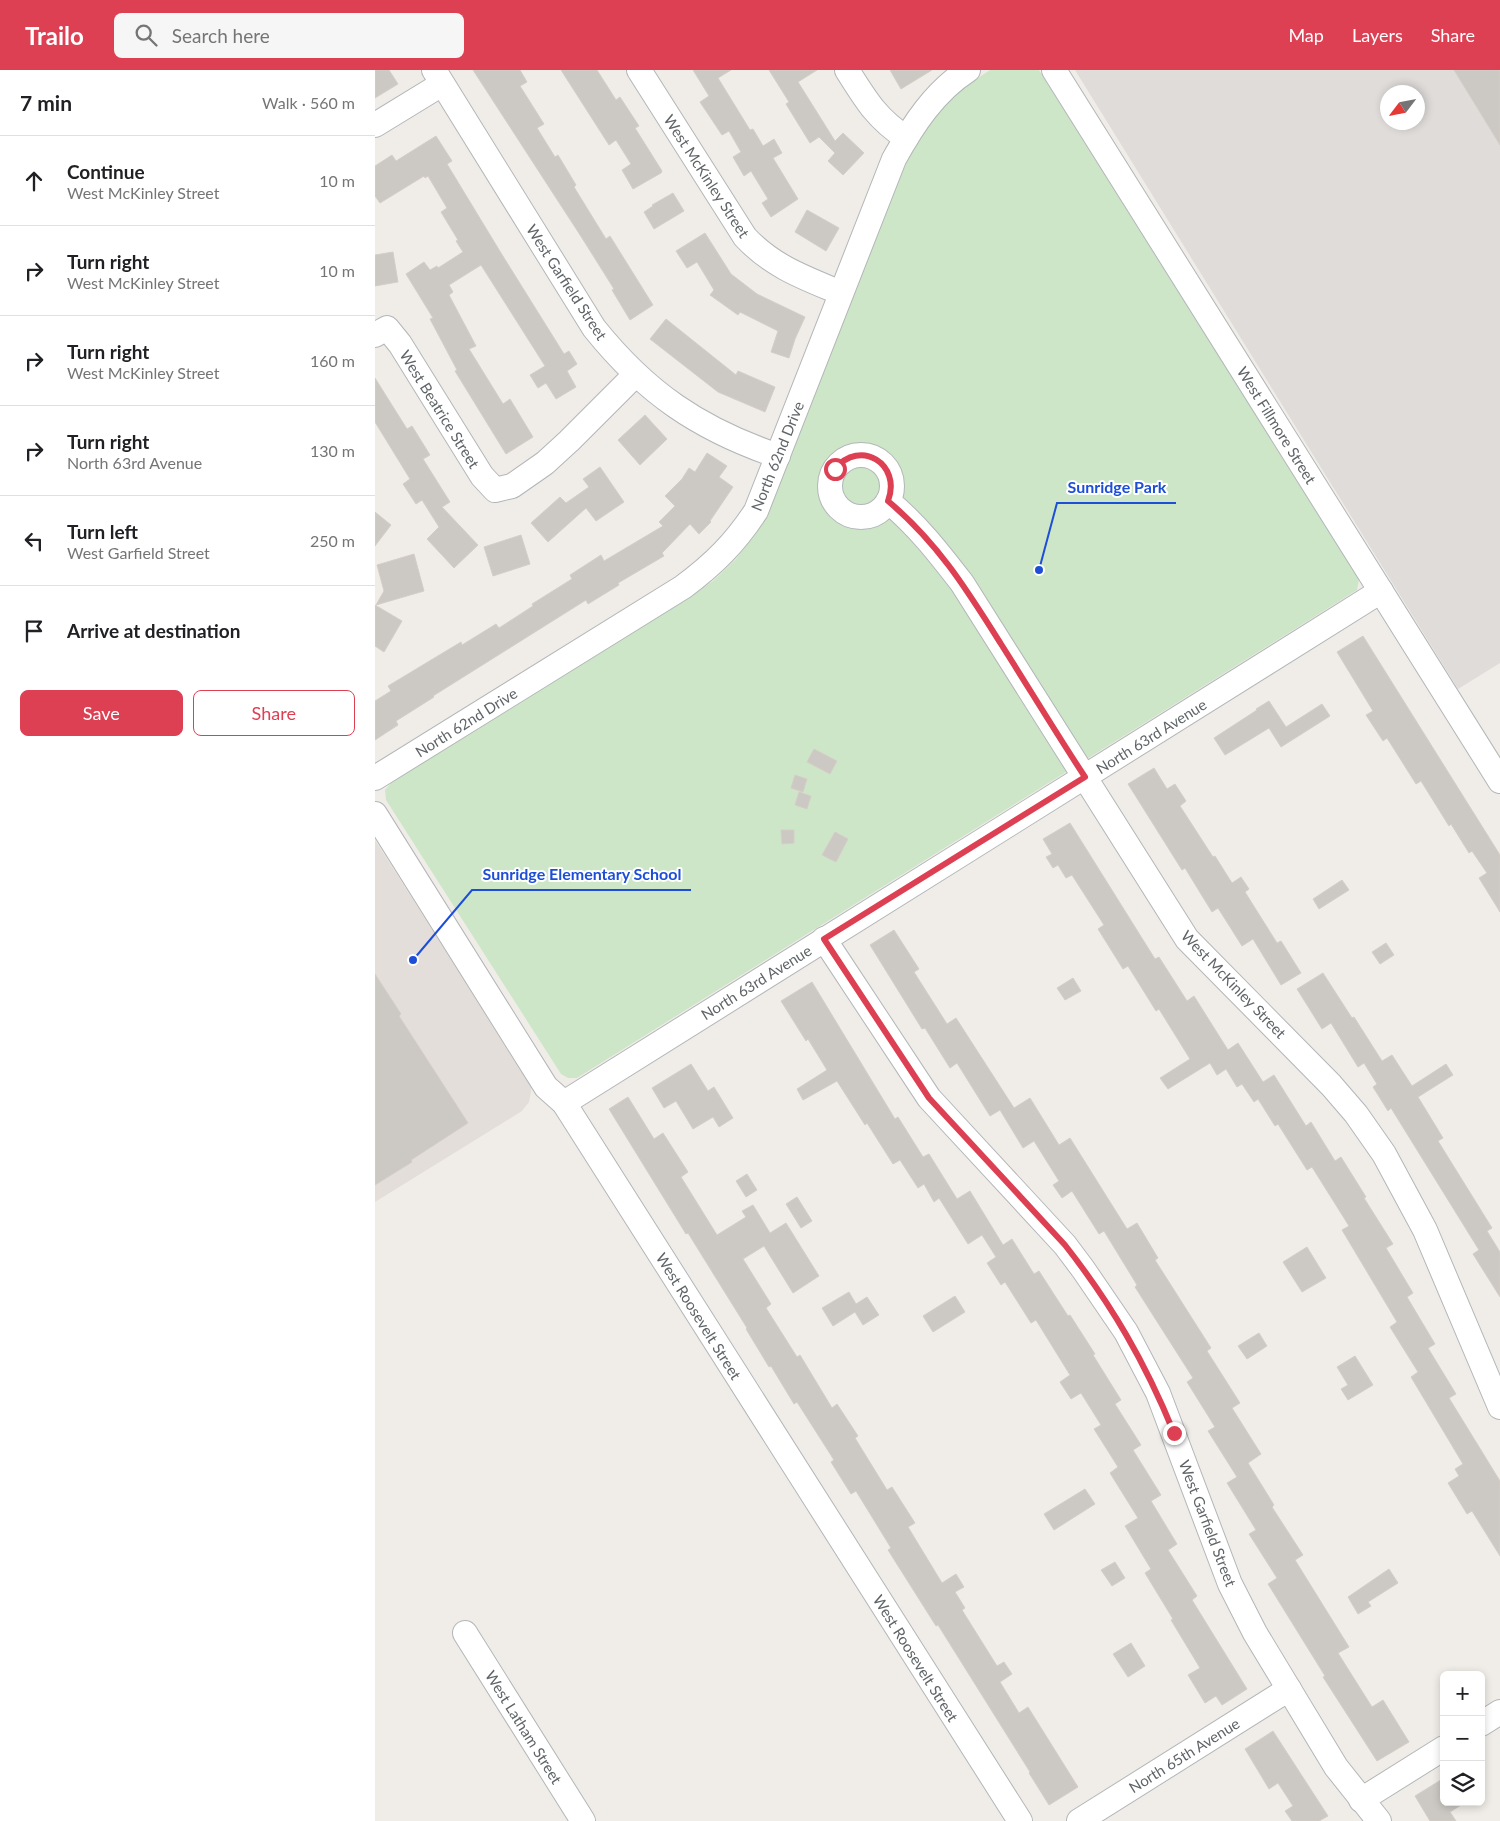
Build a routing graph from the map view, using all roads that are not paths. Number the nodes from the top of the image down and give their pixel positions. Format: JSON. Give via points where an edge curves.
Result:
{"nodes":[{"id":1,"x":639,"y":70,"type":"edge"},
{"id":2,"x":847,"y":70,"type":"edge"},
{"id":3,"x":968,"y":70,"type":"edge"},
{"id":4,"x":1054,"y":70,"type":"edge"},
{"id":5,"x":438,"y":77,"type":"edge"},
{"id":6,"x":375,"y":126,"type":"edge"},
{"id":7,"x":906,"y":138,"type":"junction"},
{"id":8,"x":841,"y":294,"type":"junction"},
{"id":9,"x":381,"y":331,"type":"edge"},
{"id":10,"x":635,"y":375,"type":"junction"},
{"id":11,"x":778,"y":456,"type":"junction"},
{"id":12,"x":888,"y":501,"type":"dead end"},
{"id":13,"x":1381,"y":591,"type":"junction"},
{"id":14,"x":1085,"y":777,"type":"junction"},
{"id":15,"x":375,"y":778,"type":"edge"},
{"id":16,"x":1500,"y":781,"type":"edge"},
{"id":17,"x":375,"y":814,"type":"edge"},
{"id":18,"x":824,"y":939,"type":"junction"},
{"id":19,"x":564,"y":1102,"type":"junction"},
{"id":20,"x":1500,"y":1407,"type":"edge"},
{"id":21,"x":465,"y":1633,"type":"dead end"},
{"id":22,"x":1289,"y":1689,"type":"junction"},
{"id":23,"x":1500,"y":1712,"type":"edge"},
{"id":24,"x":1485,"y":1721,"type":"edge"},
{"id":25,"x":1440,"y":1751,"type":"edge"},
{"id":26,"x":1361,"y":1800,"type":"junction"},
{"id":27,"x":583,"y":1821,"type":"edge"},
{"id":28,"x":1020,"y":1821,"type":"edge"},
{"id":29,"x":1079,"y":1821,"type":"edge"},
{"id":30,"x":1379,"y":1821,"type":"edge"}],
"edges":[{"from":1,"to":8,"type":"street","name":"West McKinley Street","via":[[745,237],[783,268]]},
{"from":2,"to":7,"type":"street","via":[[875,113],[887,126]]},
{"from":3,"to":7,"type":"street","name":"North 62nd Drive","via":[[931,102]]},
{"from":4,"to":13,"type":"street","name":"West Fillmore Street"},
{"from":5,"to":6,"type":"street"},
{"from":5,"to":10,"type":"street","name":"West Garfield Street","via":[[594,328]]},
{"from":7,"to":8,"type":"street","name":"North 62nd Drive","via":[[894,159]]},
{"from":8,"to":11,"type":"street","name":"North 62nd Drive"},
{"from":9,"to":10,"type":"street","name":"West Beatrice Street","via":[[400,344],[482,476],[495,490],[512,486],[545,463]]},
{"from":10,"to":11,"type":"street","name":"West Garfield Street","via":[[707,426]]},
{"from":11,"to":15,"type":"street","name":"North 62nd Drive","via":[[756,511],[727,550],[700,574]]},
{"from":12,"to":14,"type":"street","name":"West McKinley Street","via":[[930,541],[962,582]]},
{"from":13,"to":14,"type":"street","name":"North 63rd Avenue"},
{"from":13,"to":16,"type":"street","name":"West Fillmore Street"},
{"from":14,"to":18,"type":"street","name":"North 63rd Avenue"},
{"from":14,"to":20,"type":"street","name":"West McKinley Street","via":[[1187,939],[1331,1085],[1384,1154],[1425,1230]]},
{"from":17,"to":19,"type":"street","name":"West Roosevelt Street","via":[[546,1087]]},
{"from":18,"to":19,"type":"street","name":"North 63rd Avenue"},
{"from":18,"to":22,"type":"street","name":"West Garfield Street","via":[[929,1098],[1065,1245],[1126,1332],[1158,1393],[1233,1591]]},
{"from":19,"to":28,"type":"street","name":"West Roosevelt Street"},
{"from":21,"to":27,"type":"street","name":"West Latham Street"},
{"from":22,"to":26,"type":"street","name":"West Garfield Street"},
{"from":22,"to":29,"type":"street","name":"North 65th Avenue"},
{"from":23,"to":24,"type":"street"},
{"from":25,"to":26,"type":"street"},
{"from":26,"to":30,"type":"street","name":"West Garfield Street"}]}
